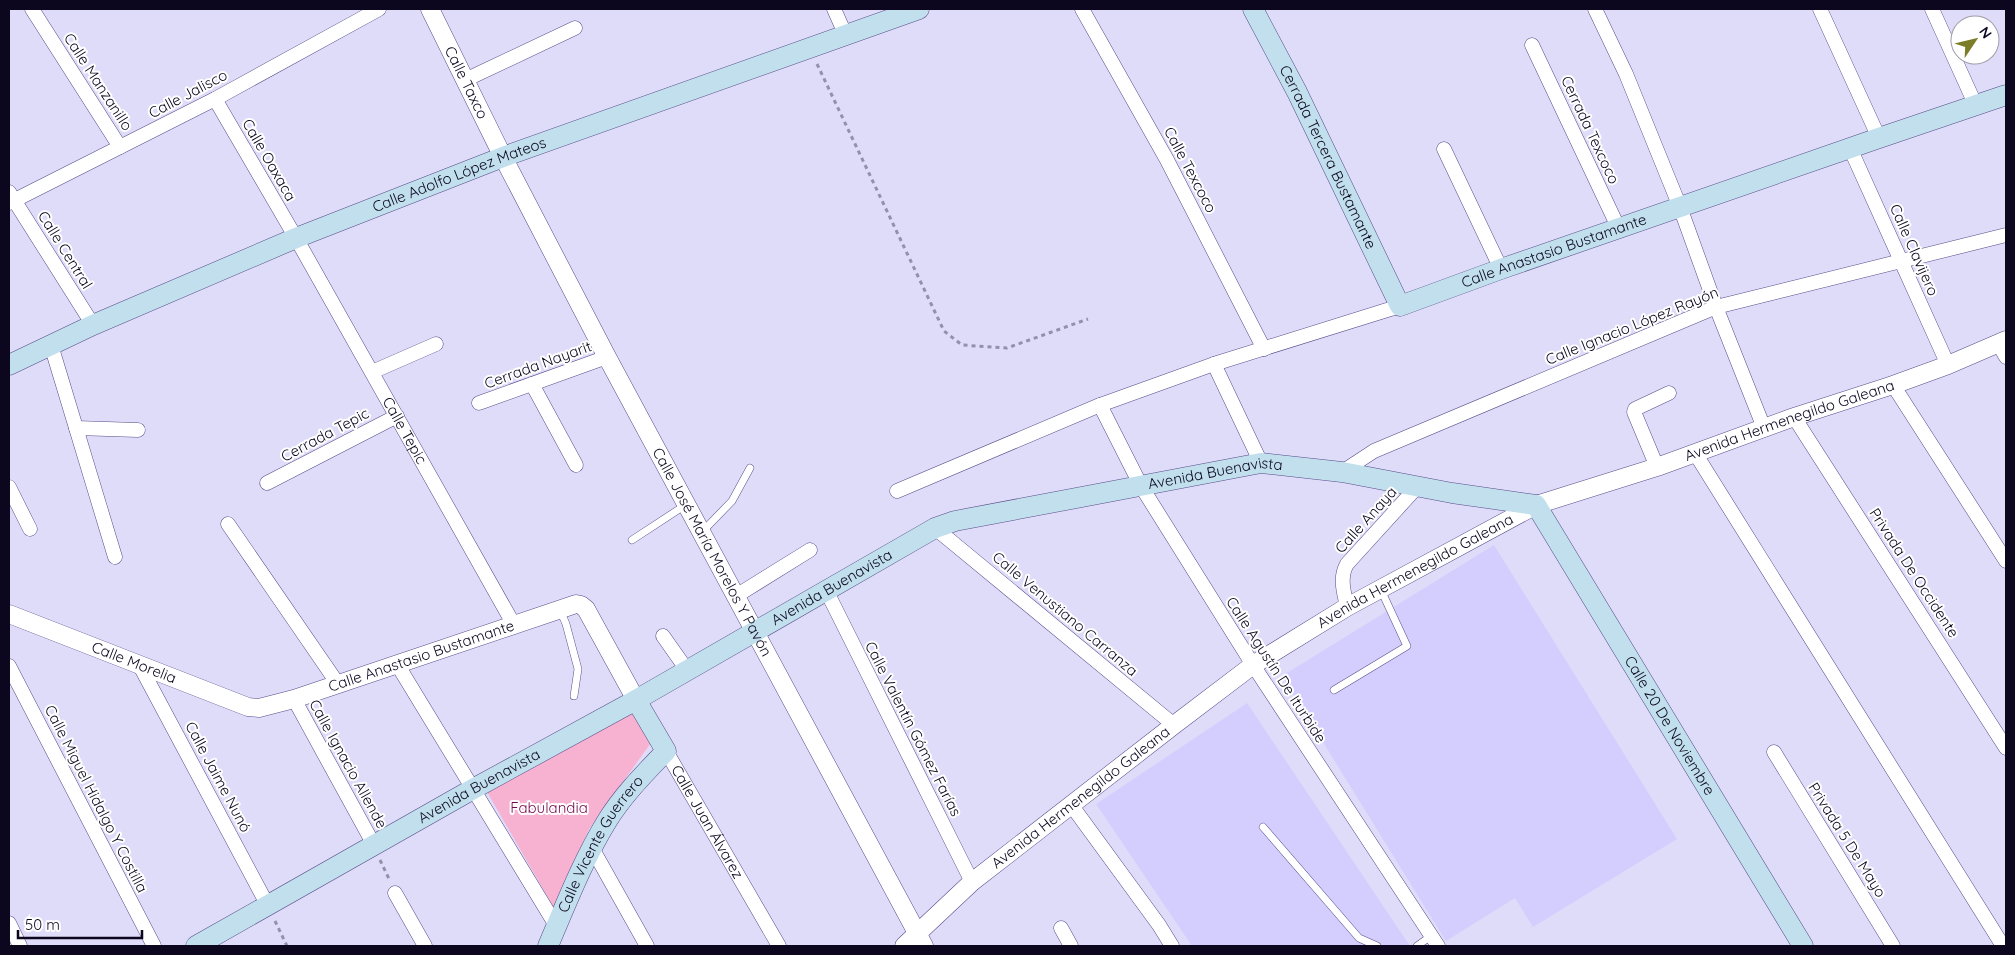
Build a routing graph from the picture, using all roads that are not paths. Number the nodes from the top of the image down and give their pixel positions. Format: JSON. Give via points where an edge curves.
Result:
{"nodes":[{"id":1,"x":32,"y":9,"type":"edge"},
{"id":2,"x":379,"y":9,"type":"edge"},
{"id":3,"x":430,"y":9,"type":"edge"},
{"id":4,"x":834,"y":9,"type":"edge"},
{"id":5,"x":919,"y":9,"type":"edge"},
{"id":6,"x":1082,"y":9,"type":"edge"},
{"id":7,"x":1253,"y":9,"type":"edge"},
{"id":8,"x":1597,"y":9,"type":"edge"},
{"id":9,"x":1820,"y":9,"type":"edge"},
{"id":10,"x":1932,"y":9,"type":"edge"},
{"id":11,"x":575,"y":28,"type":"dead end"},
{"id":12,"x":846,"y":36,"type":"junction"},
{"id":13,"x":1532,"y":45,"type":"dead end"},
{"id":14,"x":465,"y":80,"type":"junction"},
{"id":15,"x":2006,"y":95,"type":"edge"},
{"id":16,"x":214,"y":99,"type":"junction"},
{"id":17,"x":1976,"y":106,"type":"junction"},
{"id":18,"x":1878,"y":138,"type":"junction"},
{"id":19,"x":120,"y":147,"type":"junction"},
{"id":20,"x":1850,"y":148,"type":"junction"},
{"id":21,"x":1444,"y":149,"type":"dead end"},
{"id":22,"x":502,"y":157,"type":"junction"},
{"id":23,"x":11,"y":198,"type":"edge"},
{"id":24,"x":1680,"y":207,"type":"junction"},
{"id":25,"x":1618,"y":229,"type":"junction"},
{"id":26,"x":2006,"y":236,"type":"edge"},
{"id":27,"x":296,"y":238,"type":"junction"},
{"id":28,"x":1901,"y":260,"type":"junction"},
{"id":29,"x":1501,"y":269,"type":"junction"},
{"id":30,"x":1400,"y":306,"type":"junction"},
{"id":31,"x":1716,"y":307,"type":"junction"},
{"id":32,"x":93,"y":325,"type":"junction"},
{"id":33,"x":436,"y":344,"type":"dead end"},
{"id":34,"x":50,"y":345,"type":"junction"},
{"id":35,"x":2004,"y":348,"type":"edge"},
{"id":36,"x":1264,"y":350,"type":"junction"},
{"id":37,"x":607,"y":357,"type":"junction"},
{"id":38,"x":1214,"y":364,"type":"junction"},
{"id":39,"x":9,"y":365,"type":"edge"},
{"id":40,"x":1948,"y":365,"type":"junction"},
{"id":41,"x":372,"y":372,"type":"junction"},
{"id":42,"x":532,"y":384,"type":"junction"},
{"id":43,"x":1893,"y":385,"type":"junction"},
{"id":44,"x":1669,"y":392,"type":"dead end"},
{"id":45,"x":479,"y":403,"type":"dead end"},
{"id":46,"x":1100,"y":405,"type":"junction"},
{"id":47,"x":397,"y":416,"type":"junction"},
{"id":48,"x":1794,"y":417,"type":"junction"},
{"id":49,"x":76,"y":428,"type":"junction"},
{"id":50,"x":1764,"y":428,"type":"junction"},
{"id":51,"x":138,"y":430,"type":"dead end"},
{"id":52,"x":1695,"y":453,"type":"junction"},
{"id":53,"x":1261,"y":463,"type":"junction"},
{"id":54,"x":576,"y":465,"type":"dead end"},
{"id":55,"x":1657,"y":467,"type":"junction"},
{"id":56,"x":750,"y":468,"type":"dead end"},
{"id":57,"x":1342,"y":472,"type":"junction"},
{"id":58,"x":267,"y":484,"type":"dead end"},
{"id":59,"x":1141,"y":486,"type":"junction"},
{"id":60,"x":1417,"y":486,"type":"junction"},
{"id":61,"x":9,"y":487,"type":"edge"},
{"id":62,"x":897,"y":490,"type":"dead end"},
{"id":63,"x":687,"y":504,"type":"junction"},
{"id":64,"x":1536,"y":505,"type":"junction"},
{"id":65,"x":228,"y":524,"type":"dead end"},
{"id":66,"x":30,"y":528,"type":"dead end"},
{"id":67,"x":935,"y":528,"type":"junction"},
{"id":68,"x":702,"y":532,"type":"junction"},
{"id":69,"x":632,"y":540,"type":"dead end"},
{"id":70,"x":810,"y":550,"type":"dead end"},
{"id":71,"x":115,"y":557,"type":"dead end"},
{"id":72,"x":2006,"y":561,"type":"edge"},
{"id":73,"x":1380,"y":588,"type":"junction"},
{"id":74,"x":826,"y":590,"type":"junction"},
{"id":75,"x":736,"y":596,"type":"junction"},
{"id":76,"x":1347,"y":607,"type":"junction"},
{"id":77,"x":560,"y":610,"type":"junction"},
{"id":78,"x":9,"y":614,"type":"edge"},
{"id":79,"x":514,"y":625,"type":"junction"},
{"id":80,"x":756,"y":631,"type":"junction"},
{"id":81,"x":663,"y":636,"type":"dead end"},
{"id":82,"x":397,"y":664,"type":"junction"},
{"id":83,"x":9,"y":666,"type":"edge"},
{"id":84,"x":140,"y":666,"type":"junction"},
{"id":85,"x":1253,"y":666,"type":"junction"},
{"id":86,"x":687,"y":670,"type":"junction"},
{"id":87,"x":338,"y":684,"type":"junction"},
{"id":88,"x":1334,"y":690,"type":"dead end"},
{"id":89,"x":574,"y":696,"type":"dead end"},
{"id":90,"x":294,"y":699,"type":"junction"},
{"id":91,"x":636,"y":700,"type":"junction"},
{"id":92,"x":260,"y":708,"type":"joint"},
{"id":93,"x":1174,"y":725,"type":"junction"},
{"id":94,"x":2006,"y":748,"type":"edge"},
{"id":95,"x":666,"y":751,"type":"junction"},
{"id":96,"x":1774,"y":752,"type":"dead end"},
{"id":97,"x":473,"y":789,"type":"junction"},
{"id":98,"x":1072,"y":806,"type":"junction"},
{"id":99,"x":1263,"y":827,"type":"dead end"},
{"id":100,"x":374,"y":846,"type":"junction"},
{"id":101,"x":592,"y":848,"type":"junction"},
{"id":102,"x":972,"y":882,"type":"junction"},
{"id":103,"x":395,"y":893,"type":"road end"},
{"id":104,"x":267,"y":904,"type":"junction"},
{"id":105,"x":9,"y":923,"type":"edge"},
{"id":106,"x":556,"y":926,"type":"junction"},
{"id":107,"x":1061,"y":928,"type":"dead end"},
{"id":108,"x":921,"y":940,"type":"edge"},
{"id":109,"x":1434,"y":941,"type":"edge"},
{"id":110,"x":20,"y":946,"type":"edge"},
{"id":111,"x":154,"y":946,"type":"edge"},
{"id":112,"x":196,"y":946,"type":"edge"},
{"id":113,"x":425,"y":946,"type":"edge"},
{"id":114,"x":548,"y":946,"type":"edge"},
{"id":115,"x":647,"y":946,"type":"edge"},
{"id":116,"x":779,"y":946,"type":"edge"},
{"id":117,"x":904,"y":946,"type":"edge"},
{"id":118,"x":1071,"y":946,"type":"edge"},
{"id":119,"x":1172,"y":946,"type":"edge"},
{"id":120,"x":1377,"y":946,"type":"edge"},
{"id":121,"x":1416,"y":946,"type":"edge"},
{"id":122,"x":1803,"y":946,"type":"edge"},
{"id":123,"x":1893,"y":946,"type":"edge"},
{"id":124,"x":2002,"y":946,"type":"edge"}],
"edges":[{"from":1,"to":19,"type":"street","name":"Calle Manzanillo"},
{"from":2,"to":16,"type":"street","name":"Calle Jalisco"},
{"from":3,"to":14,"type":"street","name":"Calle Taxco"},
{"from":4,"to":12,"type":"street"},
{"from":5,"to":12,"type":"main road","name":"Calle Adolfo López Mateos"},
{"from":6,"to":36,"type":"street","name":"Calle Texcoco","via":[[1167,160]]},
{"from":7,"to":30,"type":"main road","name":"Cerrada Tercera Bustamante","via":[[1297,92]]},
{"from":8,"to":24,"type":"street"},
{"from":9,"to":18,"type":"street"},
{"from":10,"to":17,"type":"street"},
{"from":11,"to":14,"type":"street"},
{"from":12,"to":22,"type":"main road","name":"Calle Adolfo López Mateos"},
{"from":13,"to":25,"type":"street","name":"Cerrada Texcoco"},
{"from":14,"to":22,"type":"street","name":"Calle Taxco"},
{"from":15,"to":17,"type":"main road","name":"Calle Anastasio Bustamante"},
{"from":16,"to":19,"type":"street","name":"Calle Jalisco"},
{"from":16,"to":27,"type":"street","name":"Calle Oaxaca"},
{"from":17,"to":18,"type":"main road","name":"Calle Anastasio Bustamante"},
{"from":18,"to":20,"type":"main road","name":"Calle Anastasio Bustamante"},
{"from":19,"to":23,"type":"street","name":"Calle Jalisco"},
{"from":20,"to":24,"type":"main road","name":"Calle Anastasio Bustamante"},
{"from":20,"to":28,"type":"street","name":"Calle Clavijero"},
{"from":21,"to":29,"type":"street"},
{"from":22,"to":27,"type":"main road","name":"Calle Adolfo López Mateos"},
{"from":22,"to":37,"type":"street","name":"Calle José María Morelos Y Pavón"},
{"from":23,"to":32,"type":"street","name":"Calle Central"},
{"from":24,"to":25,"type":"main road","name":"Calle Anastasio Bustamante"},
{"from":24,"to":31,"type":"street"},
{"from":25,"to":29,"type":"main road","name":"Calle Anastasio Bustamante"},
{"from":26,"to":28,"type":"street","name":"Calle Ignacio López Rayón"},
{"from":27,"to":32,"type":"main road","name":"Calle Adolfo López Mateos"},
{"from":27,"to":41,"type":"street","name":"Calle Tepic"},
{"from":28,"to":31,"type":"street","name":"Calle Ignacio López Rayón"},
{"from":28,"to":40,"type":"street","name":"Calle Clavijero"},
{"from":29,"to":30,"type":"main road","name":"Calle Anastasio Bustamante"},
{"from":30,"to":36,"type":"street","name":"Calle Anastasio Bustamante"},
{"from":31,"to":50,"type":"street"},
{"from":31,"to":57,"type":"street","name":"Calle Ignacio López Rayón","via":[[1374,450]]},
{"from":32,"to":34,"type":"main road","name":"Calle Adolfo López Mateos"},
{"from":33,"to":41,"type":"street"},
{"from":34,"to":39,"type":"main road","name":"Calle Adolfo López Mateos"},
{"from":34,"to":49,"type":"street"},
{"from":35,"to":40,"type":"street","name":"Avenida Hermenegildo Galeana"},
{"from":36,"to":38,"type":"street","name":"Calle Anastasio Bustamante"},
{"from":37,"to":42,"type":"street","name":"Cerrada Nayarit"},
{"from":37,"to":63,"type":"street","name":"Calle José María Morelos Y Pavón"},
{"from":38,"to":46,"type":"street","name":"Calle Anastasio Bustamante"},
{"from":38,"to":53,"type":"street"},
{"from":40,"to":43,"type":"street","name":"Avenida Hermenegildo Galeana"},
{"from":41,"to":47,"type":"street","name":"Calle Tepic"},
{"from":42,"to":45,"type":"street","name":"Cerrada Nayarit"},
{"from":42,"to":54,"type":"street"},
{"from":43,"to":48,"type":"street","name":"Avenida Hermenegildo Galeana"},
{"from":43,"to":72,"type":"street"},
{"from":44,"to":55,"type":"street","via":[[1634,412]]},
{"from":46,"to":59,"type":"street","name":"Calle Agustín De Iturbide"},
{"from":46,"to":62,"type":"street","name":"Calle Anastasio Bustamante"},
{"from":47,"to":58,"type":"street","name":"Cerrada Tepic"},
{"from":47,"to":79,"type":"street","name":"Calle Tepic"},
{"from":48,"to":50,"type":"street","name":"Avenida Hermenegildo Galeana"},
{"from":48,"to":94,"type":"street","name":"Privada De Occidente"},
{"from":49,"to":51,"type":"street"},
{"from":49,"to":71,"type":"street"},
{"from":50,"to":52,"type":"street","name":"Avenida Hermenegildo Galeana"},
{"from":52,"to":55,"type":"street","name":"Avenida Hermenegildo Galeana"},
{"from":52,"to":124,"type":"street"},
{"from":53,"to":57,"type":"main road","name":"Avenida Buenavista"},
{"from":53,"to":59,"type":"main road","name":"Avenida Buenavista"},
{"from":55,"to":64,"type":"street","name":"Avenida Hermenegildo Galeana"},
{"from":56,"to":68,"type":"lane","via":[[732,501]]},
{"from":57,"to":60,"type":"main road","name":"Avenida Buenavista"},
{"from":59,"to":67,"type":"main road","name":"Avenida Buenavista","via":[[954,521]]},
{"from":59,"to":85,"type":"street","name":"Calle Agustín De Iturbide"},
{"from":60,"to":64,"type":"main road","name":"Avenida Buenavista"},
{"from":60,"to":76,"type":"street","name":"Calle Anaya","via":[[1346,564],[1342,581]]},
{"from":61,"to":66,"type":"street"},
{"from":63,"to":68,"type":"street","name":"Calle José María Morelos Y Pavón"},
{"from":63,"to":69,"type":"lane"},
{"from":64,"to":73,"type":"street","name":"Avenida Hermenegildo Galeana"},
{"from":64,"to":122,"type":"main road","name":"Calle 20 De Noviembre"},
{"from":65,"to":87,"type":"street"},
{"from":67,"to":74,"type":"main road","name":"Avenida Buenavista"},
{"from":67,"to":93,"type":"street","name":"Calle Venustiano Carranza"},
{"from":68,"to":75,"type":"street","name":"Calle José María Morelos Y Pavón"},
{"from":70,"to":75,"type":"street"},
{"from":73,"to":76,"type":"street","name":"Avenida Hermenegildo Galeana"},
{"from":73,"to":88,"type":"lane","via":[[1407,646]]},
{"from":74,"to":80,"type":"main road","name":"Avenida Buenavista"},
{"from":74,"to":102,"type":"street","name":"Calle Valentín Gómez Farías"},
{"from":75,"to":80,"type":"street","name":"Calle José María Morelos Y Pavón"},
{"from":76,"to":85,"type":"street","name":"Avenida Hermenegildo Galeana"},
{"from":77,"to":79,"type":"street","name":"Calle Anastasio Bustamante"},
{"from":77,"to":89,"type":"lane","via":[[578,670]]},
{"from":77,"to":91,"type":"street","name":"Calle Anastasio Bustamante","via":[[576,604],[586,609]]},
{"from":78,"to":84,"type":"street","name":"Calle Morelia"},
{"from":79,"to":82,"type":"street","name":"Calle Anastasio Bustamante"},
{"from":80,"to":86,"type":"main road","name":"Avenida Buenavista"},
{"from":80,"to":108,"type":"street","name":"Calle José María Morelos Y Pavón"},
{"from":81,"to":86,"type":"street"},
{"from":82,"to":87,"type":"street","name":"Calle Anastasio Bustamante"},
{"from":82,"to":97,"type":"street"},
{"from":83,"to":111,"type":"street","name":"Calle Miguel Hidalgo Y Costilla"},
{"from":84,"to":92,"type":"street","name":"Calle Morelia","via":[[248,707]]},
{"from":84,"to":104,"type":"street","name":"Calle Jaime Nunó"},
{"from":85,"to":93,"type":"street","name":"Avenida Hermenegildo Galeana"},
{"from":85,"to":109,"type":"street","name":"Calle Agustín De Iturbide"},
{"from":86,"to":91,"type":"main road","name":"Avenida Buenavista"},
{"from":87,"to":90,"type":"street","name":"Calle Anastasio Bustamante"},
{"from":90,"to":92,"type":"street","name":"Calle Anastasio Bustamante"},
{"from":90,"to":100,"type":"street","name":"Calle Ignacio Allende"},
{"from":91,"to":95,"type":"main road","name":"Calle Juan Álvarez"},
{"from":91,"to":97,"type":"main road","name":"Avenida Buenavista"},
{"from":93,"to":98,"type":"street","name":"Avenida Hermenegildo Galeana"},
{"from":95,"to":101,"type":"main road","name":"Calle Vicente Guerrero","via":[[632,786]]},
{"from":95,"to":116,"type":"street","name":"Calle Juan Álvarez"},
{"from":96,"to":123,"type":"street","name":"Privada 5 De Mayo"},
{"from":97,"to":100,"type":"main road","name":"Avenida Buenavista"},
{"from":97,"to":106,"type":"street"},
{"from":98,"to":102,"type":"street","name":"Avenida Hermenegildo Galeana"},
{"from":98,"to":119,"type":"street"},
{"from":99,"to":120,"type":"lane","via":[[1359,938]]},
{"from":100,"to":104,"type":"main road","name":"Avenida Buenavista"},
{"from":101,"to":106,"type":"main road","name":"Calle Vicente Guerrero"},
{"from":101,"to":115,"type":"street"},
{"from":102,"to":108,"type":"street","name":"Avenida Hermenegildo Galeana"},
{"from":103,"to":113,"type":"street"},
{"from":104,"to":112,"type":"main road","name":"Avenida Buenavista"},
{"from":105,"to":110,"type":"street"},
{"from":106,"to":114,"type":"main road","name":"Calle Vicente Guerrero"},
{"from":107,"to":118,"type":"street"},
{"from":108,"to":117,"type":"street","name":"Avenida Hermenegildo Galeana"},
{"from":109,"to":121,"type":"lane"}]}
